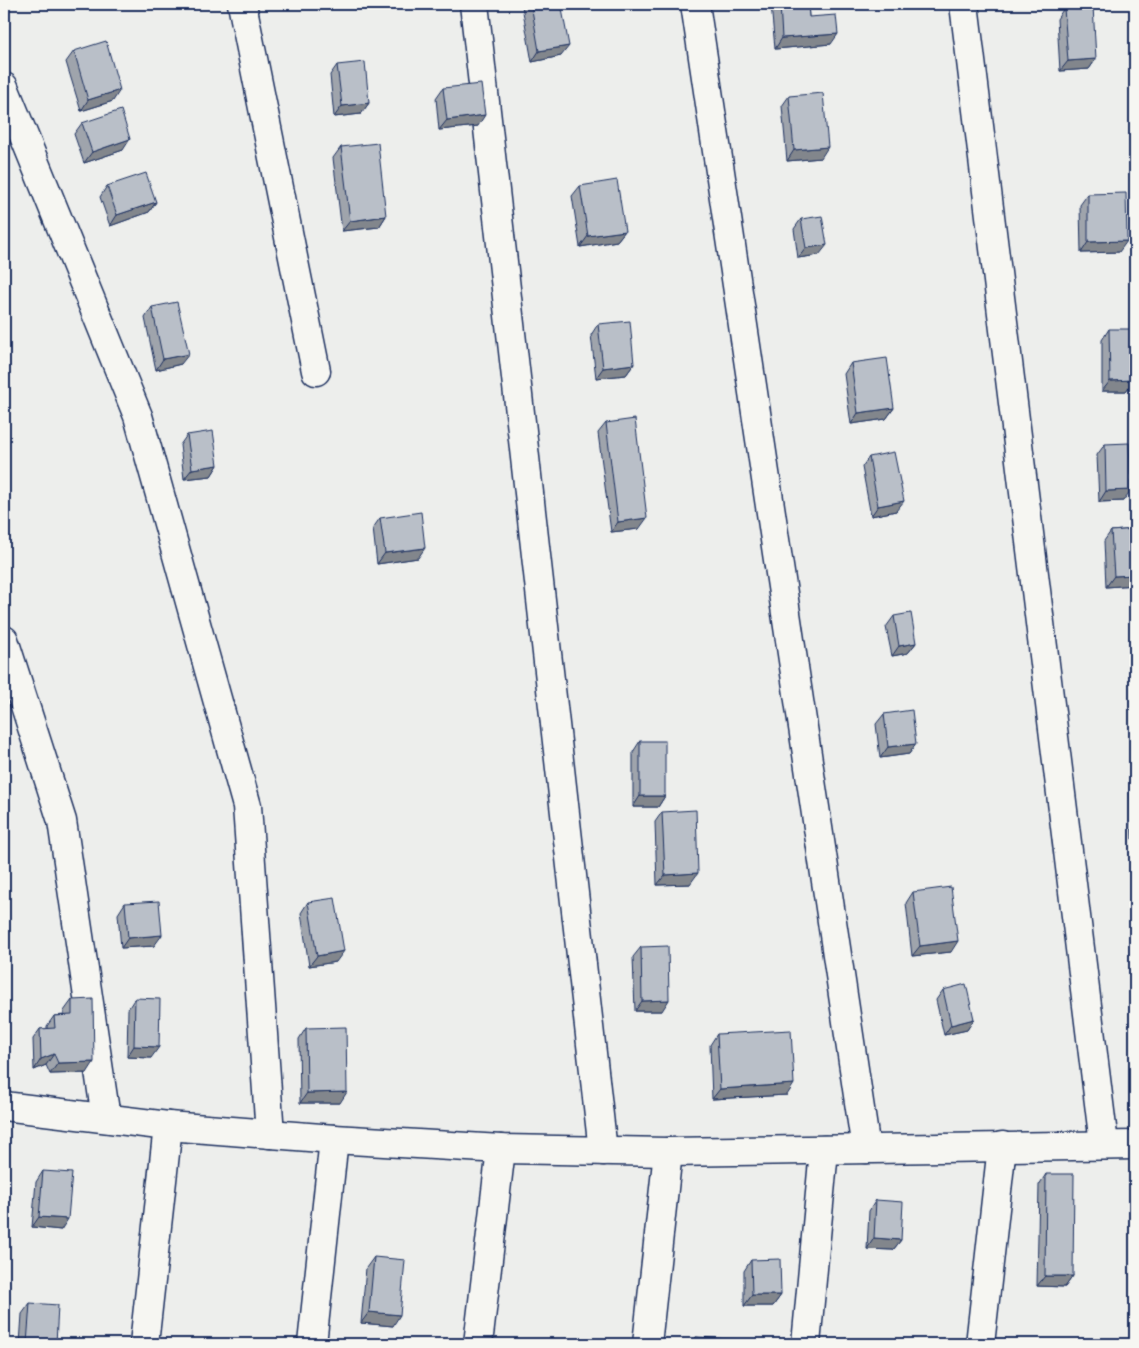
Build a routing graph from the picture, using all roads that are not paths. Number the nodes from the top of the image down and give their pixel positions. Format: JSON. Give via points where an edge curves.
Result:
{"nodes":[{"id":1,"x":242,"y":4,"type":"edge"},
{"id":2,"x":474,"y":4,"type":"edge"},
{"id":3,"x":695,"y":4,"type":"edge"},
{"id":4,"x":964,"y":4,"type":"edge"},
{"id":5,"x":4,"y":87,"type":"edge"},
{"id":6,"x":316,"y":371,"type":"dead end"},
{"id":7,"x":4,"y":640,"type":"edge"},
{"id":8,"x":4,"y":1106,"type":"edge"},
{"id":9,"x":106,"y":1118,"type":"junction"},
{"id":10,"x":168,"y":1126,"type":"junction"},
{"id":11,"x":270,"y":1134,"type":"junction"},
{"id":12,"x":334,"y":1140,"type":"junction"},
{"id":13,"x":1104,"y":1144,"type":"junction"},
{"id":14,"x":1135,"y":1144,"type":"edge"},
{"id":15,"x":1002,"y":1146,"type":"junction"},
{"id":16,"x":501,"y":1149,"type":"junction"},
{"id":17,"x":866,"y":1149,"type":"junction"},
{"id":18,"x":824,"y":1150,"type":"junction"},
{"id":19,"x":603,"y":1151,"type":"junction"},
{"id":20,"x":668,"y":1152,"type":"junction"},
{"id":21,"x":144,"y":1344,"type":"edge"},
{"id":22,"x":312,"y":1344,"type":"edge"},
{"id":23,"x":478,"y":1344,"type":"edge"},
{"id":24,"x":647,"y":1344,"type":"edge"},
{"id":25,"x":806,"y":1344,"type":"edge"},
{"id":26,"x":980,"y":1344,"type":"edge"}],
"edges":[{"from":1,"to":6,"type":"street"},
{"from":2,"to":19,"type":"street"},
{"from":3,"to":17,"type":"street"},
{"from":4,"to":13,"type":"street"},
{"from":5,"to":11,"type":"street","via":[[138,416],[248,806]]},
{"from":7,"to":9,"type":"street","via":[[62,821]]},
{"from":8,"to":9,"type":"street"},
{"from":9,"to":10,"type":"street"},
{"from":10,"to":11,"type":"street"},
{"from":10,"to":21,"type":"street"},
{"from":11,"to":12,"type":"street"},
{"from":12,"to":16,"type":"street"},
{"from":12,"to":22,"type":"street"},
{"from":13,"to":14,"type":"street"},
{"from":13,"to":15,"type":"street"},
{"from":15,"to":17,"type":"street"},
{"from":15,"to":26,"type":"street"},
{"from":16,"to":19,"type":"street"},
{"from":16,"to":23,"type":"street"},
{"from":17,"to":18,"type":"street"},
{"from":18,"to":20,"type":"street"},
{"from":18,"to":25,"type":"street"},
{"from":19,"to":20,"type":"street"},
{"from":20,"to":24,"type":"street"}]}
